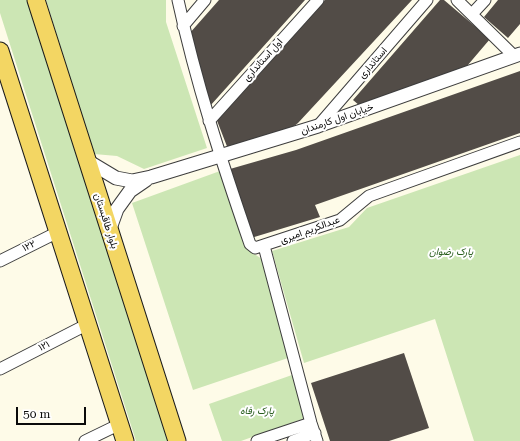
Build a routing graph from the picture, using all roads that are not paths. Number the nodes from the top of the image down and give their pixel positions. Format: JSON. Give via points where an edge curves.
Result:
{"nodes":[{"id":1,"x":36,"y":0,"type":"edge"},
{"id":2,"x":178,"y":0,"type":"edge"},
{"id":3,"x":205,"y":0,"type":"edge"},
{"id":4,"x":318,"y":0,"type":"edge"},
{"id":5,"x":427,"y":0,"type":"edge"},
{"id":6,"x":457,"y":0,"type":"edge"},
{"id":7,"x":485,"y":0,"type":"edge"},
{"id":8,"x":472,"y":14,"type":"junction"},
{"id":9,"x":183,"y":26,"type":"junction"},
{"id":10,"x":0,"y":51,"type":"edge"},
{"id":11,"x":517,"y":55,"type":"edge"},
{"id":12,"x":209,"y":120,"type":"junction"},
{"id":13,"x":318,"y":126,"type":"junction"},
{"id":14,"x":520,"y":142,"type":"edge"},
{"id":15,"x":220,"y":156,"type":"junction"},
{"id":16,"x":86,"y":160,"type":"junction"},
{"id":17,"x":151,"y":177,"type":"junction"},
{"id":18,"x":109,"y":231,"type":"junction"},
{"id":19,"x":58,"y":232,"type":"junction"},
{"id":20,"x":264,"y":246,"type":"junction"},
{"id":21,"x":0,"y":261,"type":"edge"},
{"id":22,"x":88,"y":324,"type":"junction"},
{"id":23,"x":0,"y":369,"type":"edge"},
{"id":24,"x":311,"y":423,"type":"junction"},
{"id":25,"x":120,"y":424,"type":"junction"},
{"id":26,"x":316,"y":437,"type":"edge"},
{"id":27,"x":85,"y":441,"type":"edge"},
{"id":28,"x":125,"y":441,"type":"edge"},
{"id":29,"x":177,"y":441,"type":"edge"},
{"id":30,"x":257,"y":441,"type":"edge"},
{"id":31,"x":293,"y":441,"type":"edge"}],
"edges":[{"from":1,"to":16,"type":"main road","name":"بلوار طاقبستان"},
{"from":2,"to":9,"type":"street"},
{"from":3,"to":9,"type":"street"},
{"from":4,"to":12,"type":"street","name":"اول استانداری"},
{"from":5,"to":13,"type":"street","name":"استانداری"},
{"from":6,"to":8,"type":"street"},
{"from":7,"to":8,"type":"street"},
{"from":8,"to":11,"type":"street"},
{"from":9,"to":12,"type":"street"},
{"from":10,"to":19,"type":"main road"},
{"from":11,"to":13,"type":"street","name":"خیابان اول کارمندان"},
{"from":12,"to":15,"type":"street"},
{"from":13,"to":15,"type":"street","name":"خیابان اول کارمندان"},
{"from":14,"to":20,"type":"street","name":"عبدالکریم امیری","via":[[369,196],[340,220]]},
{"from":15,"to":17,"type":"street","name":"خیابان اول کارمندان"},
{"from":15,"to":20,"type":"street","via":[[250,244],[255,248]]},
{"from":16,"to":17,"type":"street","via":[[116,178],[132,181]]},
{"from":16,"to":18,"type":"main road","name":"بلوار طاقبستان"},
{"from":17,"to":18,"type":"street","via":[[130,191],[117,209]]},
{"from":18,"to":29,"type":"main road","name":"بلوار طاقبستان"},
{"from":19,"to":21,"type":"street","name":"۱۲۲"},
{"from":19,"to":22,"type":"main road"},
{"from":20,"to":24,"type":"street"},
{"from":22,"to":23,"type":"street","name":"۱۲۱"},
{"from":22,"to":25,"type":"main road"},
{"from":24,"to":26,"type":"street"},
{"from":24,"to":30,"type":"street"},
{"from":25,"to":27,"type":"street"},
{"from":25,"to":28,"type":"main road"},
{"from":26,"to":31,"type":"street"}]}
